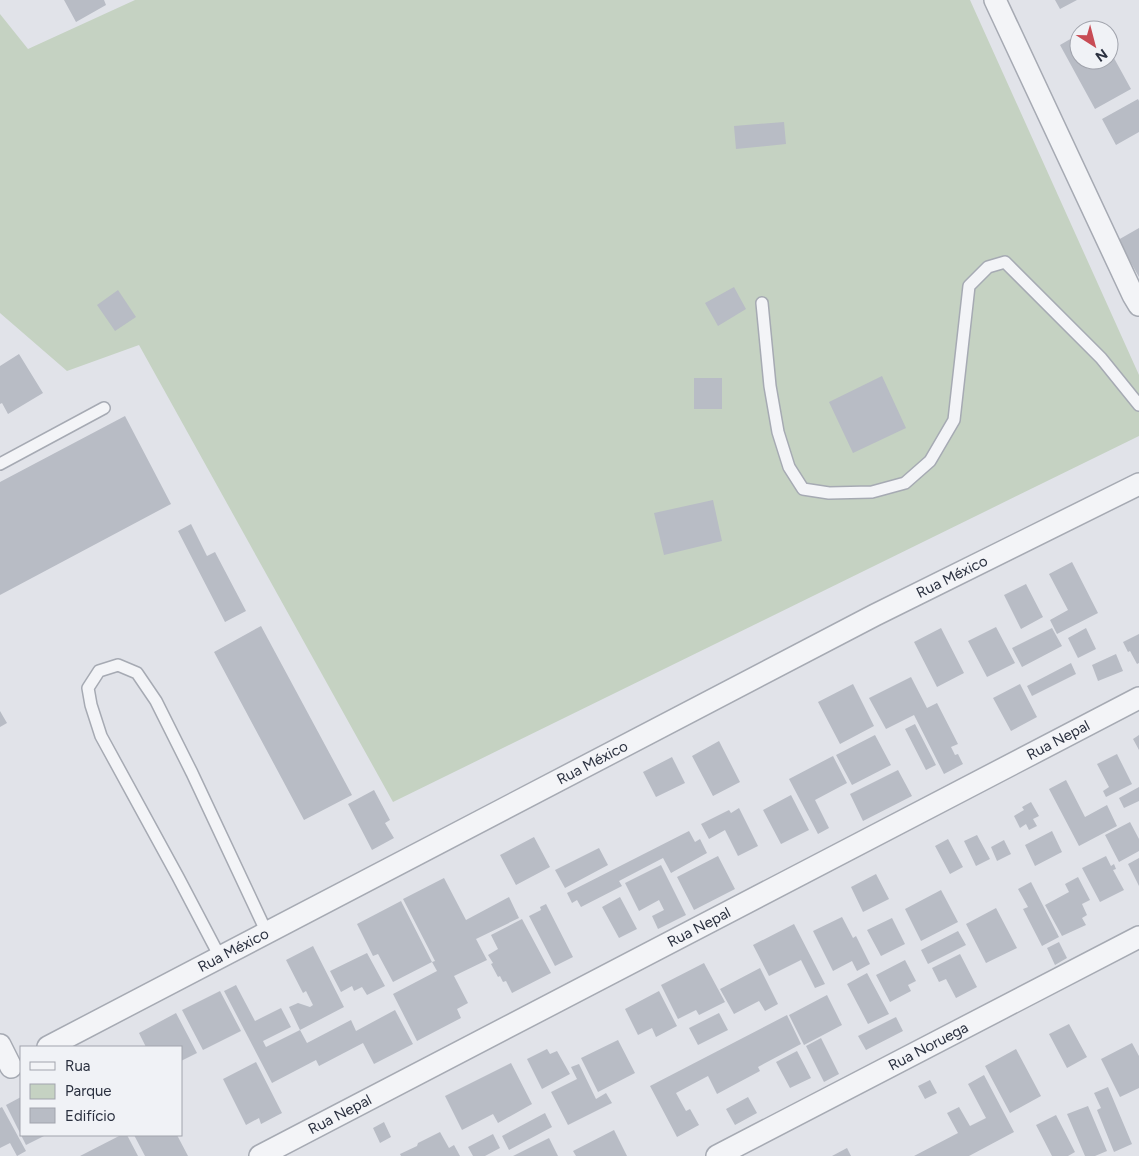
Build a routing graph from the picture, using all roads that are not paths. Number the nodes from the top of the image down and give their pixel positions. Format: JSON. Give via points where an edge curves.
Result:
{"nodes":[{"id":1,"x":995,"y":0,"type":"edge"},
{"id":2,"x":762,"y":303,"type":"dead end"},
{"id":3,"x":1139,"y":305,"type":"edge"},
{"id":4,"x":1139,"y":405,"type":"edge"},
{"id":5,"x":104,"y":408,"type":"dead end"},
{"id":6,"x":0,"y":464,"type":"edge"},
{"id":7,"x":1139,"y":484,"type":"edge"},
{"id":8,"x":1139,"y":698,"type":"edge"},
{"id":9,"x":267,"y":933,"type":"junction"},
{"id":10,"x":1139,"y":937,"type":"edge"},
{"id":11,"x":220,"y":958,"type":"junction"},
{"id":12,"x":0,"y":1045,"type":"edge"},
{"id":13,"x":50,"y":1046,"type":"edge"},
{"id":14,"x":11,"y":1067,"type":"edge"},
{"id":15,"x":260,"y":1156,"type":"edge"},
{"id":16,"x":717,"y":1156,"type":"edge"}],
"edges":[{"from":1,"to":3,"type":"street"},
{"from":2,"to":4,"type":"lane","via":[[778,432],[789,467],[803,488],[830,493],[872,492],[905,483],[930,461],[954,420],[969,286],[988,267],[1005,262],[1101,358]]},
{"from":5,"to":6,"type":"lane"},
{"from":7,"to":9,"type":"street","name":"Rua México","via":[[876,615]]},
{"from":8,"to":15,"type":"street","name":"Rua Nepal"},
{"from":9,"to":11,"type":"street","name":"Rua México"},
{"from":9,"to":11,"type":"lane","via":[[156,701],[137,673],[118,665],[99,671],[88,688],[101,736]]},
{"from":10,"to":16,"type":"street","name":"Rua Noruega"},
{"from":11,"to":13,"type":"street","name":"Rua México"},
{"from":12,"to":14,"type":"street"}]}
